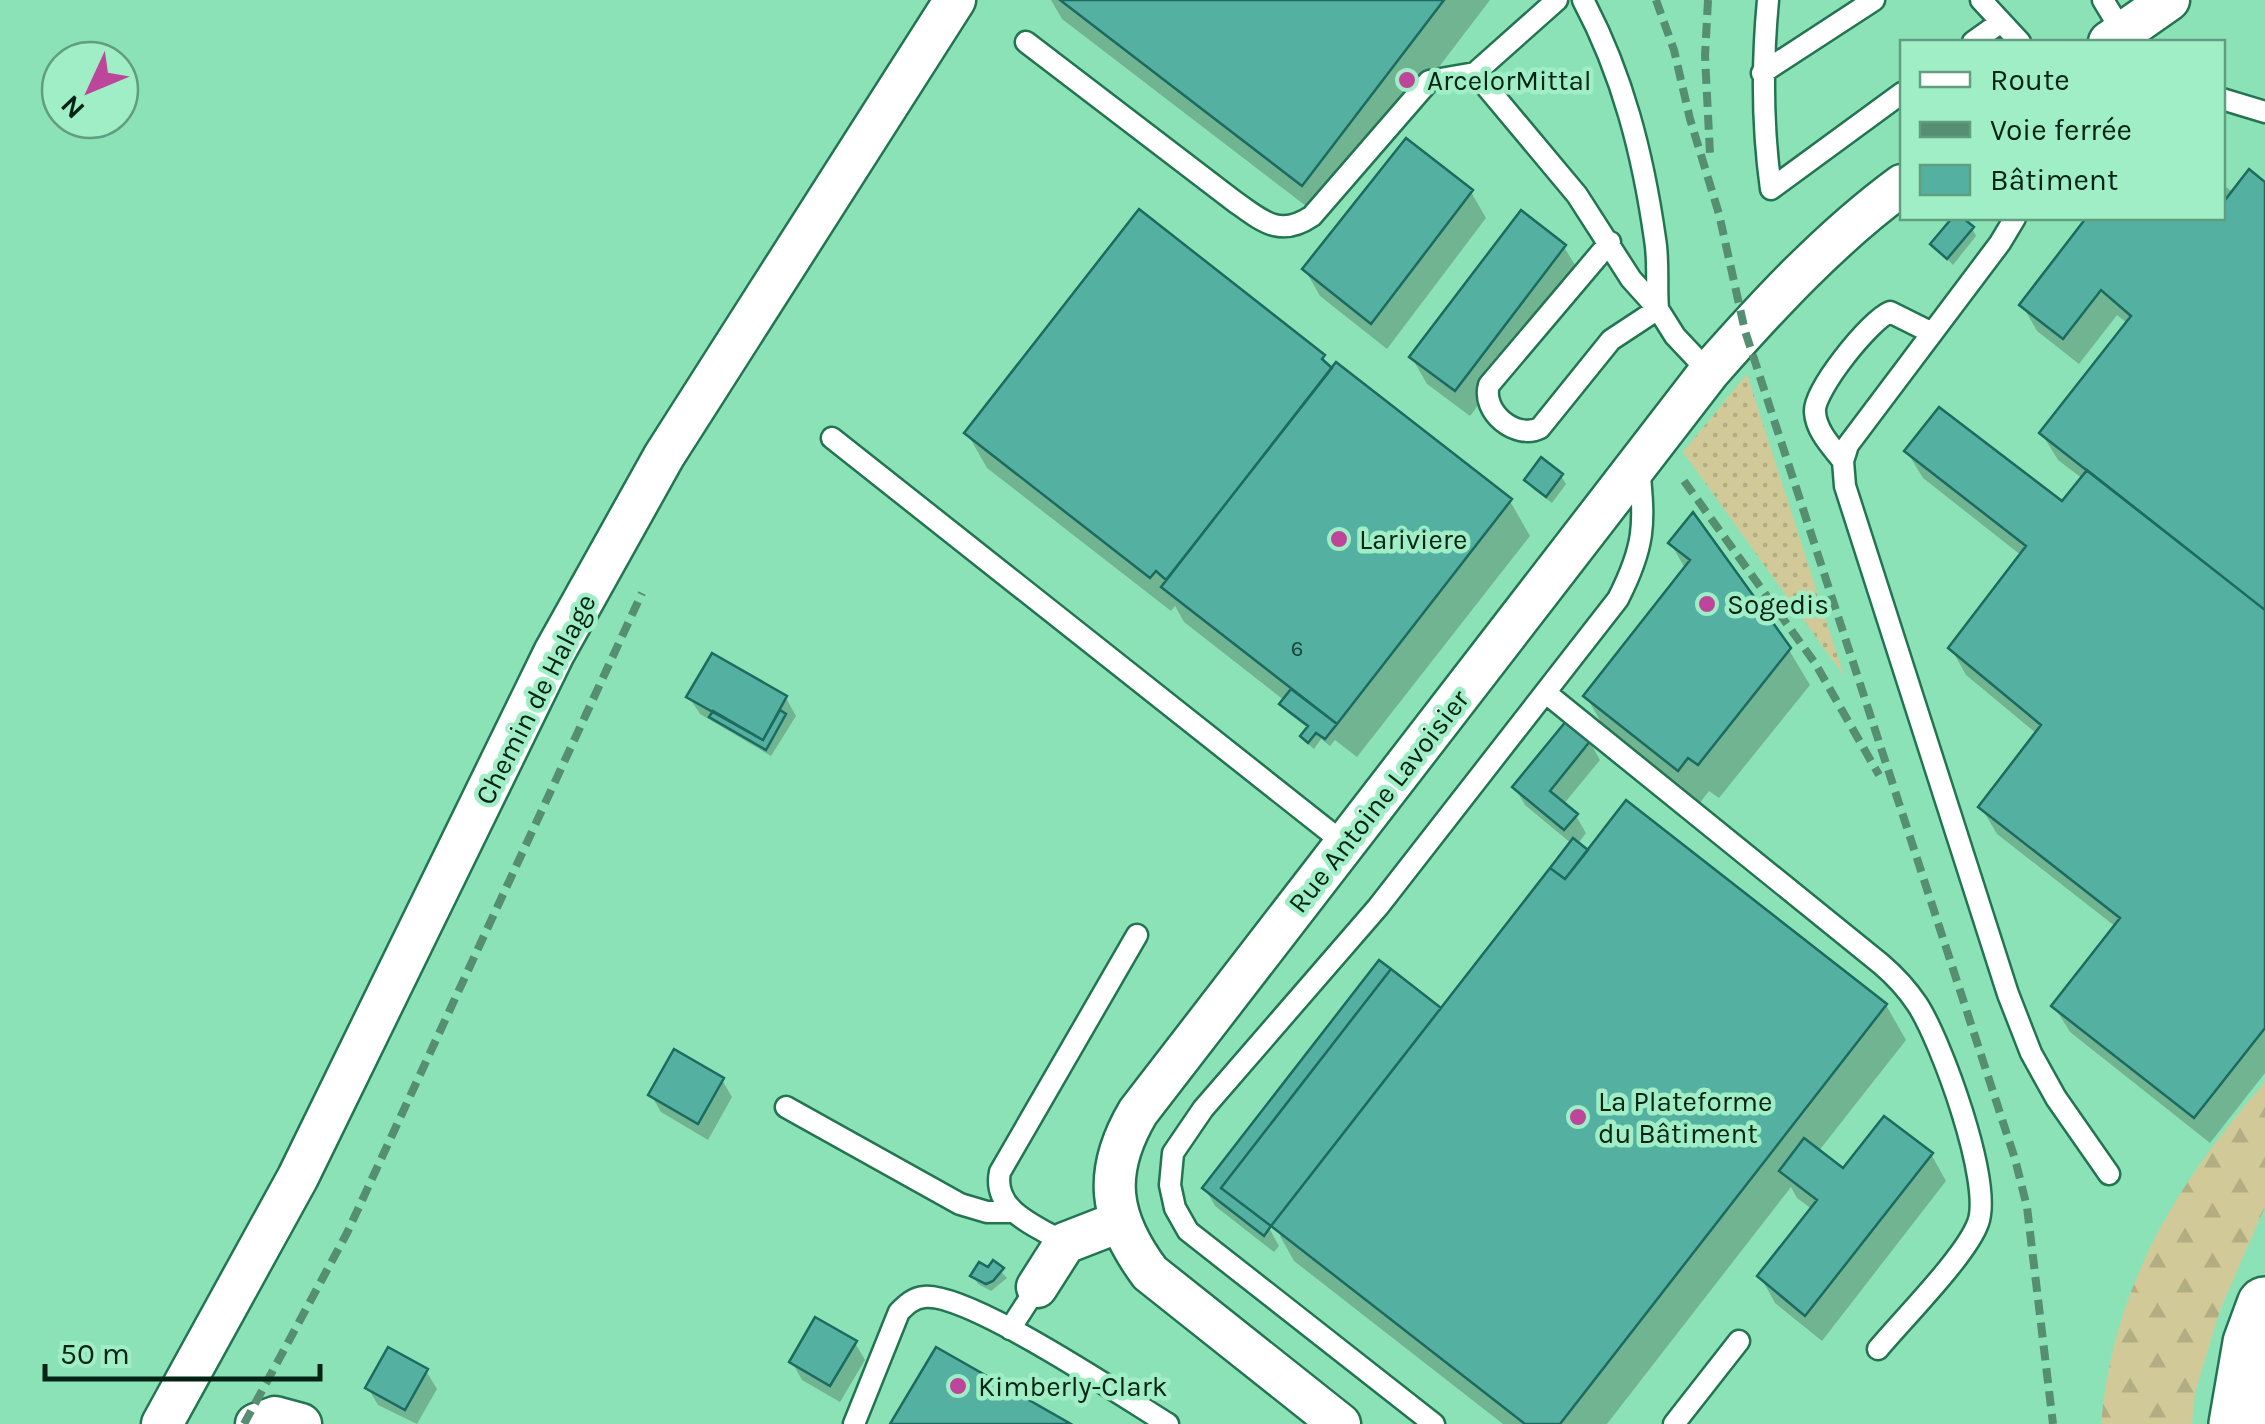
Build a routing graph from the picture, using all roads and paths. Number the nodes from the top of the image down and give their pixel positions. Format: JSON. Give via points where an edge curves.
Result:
{"nodes":[{"id":1,"x":955,"y":0,"type":"edge"},
{"id":2,"x":1556,"y":0,"type":"edge"},
{"id":3,"x":1583,"y":0,"type":"edge"},
{"id":4,"x":1768,"y":0,"type":"edge"},
{"id":5,"x":1874,"y":0,"type":"edge"},
{"id":6,"x":1982,"y":0,"type":"edge"},
{"id":7,"x":2169,"y":0,"type":"edge"},
{"id":8,"x":2001,"y":22,"type":"junction"},
{"id":9,"x":2121,"y":29,"type":"edge"},
{"id":10,"x":1975,"y":40,"type":"edge"},
{"id":11,"x":2018,"y":40,"type":"edge"},
{"id":12,"x":1026,"y":42,"type":"dead end"},
{"id":13,"x":1475,"y":73,"type":"junction"},
{"id":14,"x":1762,"y":74,"type":"junction"},
{"id":15,"x":1900,"y":95,"type":"edge"},
{"id":16,"x":2225,"y":100,"type":"edge"},
{"id":17,"x":2265,"y":112,"type":"edge"},
{"id":18,"x":1900,"y":186,"type":"edge"},
{"id":19,"x":2014,"y":220,"type":"edge"},
{"id":20,"x":1610,"y":242,"type":"junction"},
{"id":21,"x":1658,"y":309,"type":"junction"},
{"id":22,"x":1932,"y":333,"type":"junction"},
{"id":23,"x":1709,"y":372,"type":"junction"},
{"id":24,"x":832,"y":438,"type":"dead end"},
{"id":25,"x":1842,"y":460,"type":"junction"},
{"id":26,"x":1639,"y":465,"type":"junction"},
{"id":27,"x":1546,"y":693,"type":"junction"},
{"id":28,"x":1345,"y":844,"type":"junction"},
{"id":29,"x":1137,"y":935,"type":"dead end"},
{"id":30,"x":786,"y":1107,"type":"dead end"},
{"id":31,"x":2110,"y":1174,"type":"dead end"},
{"id":32,"x":1014,"y":1212,"type":"junction"},
{"id":33,"x":1119,"y":1222,"type":"junction"},
{"id":34,"x":1065,"y":1243,"type":"junction"},
{"id":35,"x":1037,"y":1286,"type":"joint"},
{"id":36,"x":2265,"y":1305,"type":"edge"},
{"id":37,"x":1010,"y":1329,"type":"junction"},
{"id":38,"x":1739,"y":1341,"type":"dead end"},
{"id":39,"x":1878,"y":1350,"type":"dead end"},
{"id":40,"x":162,"y":1424,"type":"edge"},
{"id":41,"x":256,"y":1424,"type":"edge"},
{"id":42,"x":301,"y":1424,"type":"edge"},
{"id":43,"x":854,"y":1424,"type":"edge"},
{"id":44,"x":1168,"y":1424,"type":"edge"},
{"id":45,"x":1340,"y":1424,"type":"edge"},
{"id":46,"x":1434,"y":1424,"type":"edge"},
{"id":47,"x":1674,"y":1424,"type":"edge"},
{"id":48,"x":2237,"y":1424,"type":"edge"}],
"edges":[{"from":1,"to":40,"type":"street","name":"Chemin de Halage","via":[[686,422],[554,654],[298,1177]]},
{"from":2,"to":13,"type":"lane"},
{"from":3,"to":21,"type":"lane","via":[[1632,116],[1656,243]]},
{"from":4,"to":14,"type":"lane"},
{"from":5,"to":14,"type":"lane"},
{"from":6,"to":8,"type":"lane"},
{"from":7,"to":9,"type":"street"},
{"from":8,"to":10,"type":"lane"},
{"from":8,"to":11,"type":"lane"},
{"from":12,"to":13,"type":"lane","via":[[1234,202],[1279,227],[1294,228],[1312,216],[1428,81]]},
{"from":13,"to":20,"type":"lane"},
{"from":14,"to":15,"type":"lane","via":[[1771,189]]},
{"from":16,"to":17,"type":"lane"},
{"from":18,"to":23,"type":"street","name":"Rue Antoine Lavoisier","via":[[1787,286]]},
{"from":19,"to":22,"type":"lane"},
{"from":20,"to":21,"type":"lane"},
{"from":20,"to":21,"type":"lane","via":[[1489,385],[1489,405],[1515,430],[1540,428],[1612,340]]},
{"from":21,"to":23,"type":"lane"},
{"from":22,"to":25,"type":"lane"},
{"from":22,"to":25,"type":"lane","via":[[1890,312],[1882,316],[1818,395],[1816,421]]},
{"from":23,"to":26,"type":"street","name":"Rue Antoine Lavoisier"},
{"from":24,"to":28,"type":"lane"},
{"from":25,"to":31,"type":"lane","via":[[2008,994],[2056,1098]]},
{"from":26,"to":27,"type":"lane","via":[[1643,538],[1635,566],[1618,599]]},
{"from":26,"to":28,"type":"street","name":"Rue Antoine Lavoisier"},
{"from":27,"to":39,"type":"lane","via":[[1882,964],[1934,1035],[1980,1187],[1980,1220]]},
{"from":27,"to":46,"type":"lane","via":[[1173,1153],[1170,1186],[1188,1232]]},
{"from":28,"to":33,"type":"street","name":"Rue Antoine Lavoisier","via":[[1130,1126],[1114,1166]]},
{"from":29,"to":32,"type":"lane","via":[[1000,1172],[997,1186]]},
{"from":30,"to":32,"type":"lane","via":[[960,1204]]},
{"from":32,"to":34,"type":"lane"},
{"from":33,"to":34,"type":"street"},
{"from":33,"to":45,"type":"street","name":"Rue Antoine Lavoisier","via":[[1150,1274]]},
{"from":34,"to":35,"type":"street"},
{"from":35,"to":37,"type":"lane"},
{"from":36,"to":48,"type":"main road","via":[[2251,1342]]},
{"from":37,"to":43,"type":"lane","via":[[945,1299],[909,1302],[889,1330]]},
{"from":37,"to":44,"type":"lane"},
{"from":38,"to":47,"type":"lane"},
{"from":41,"to":42,"type":"street","via":[[275,1417]]}]}
